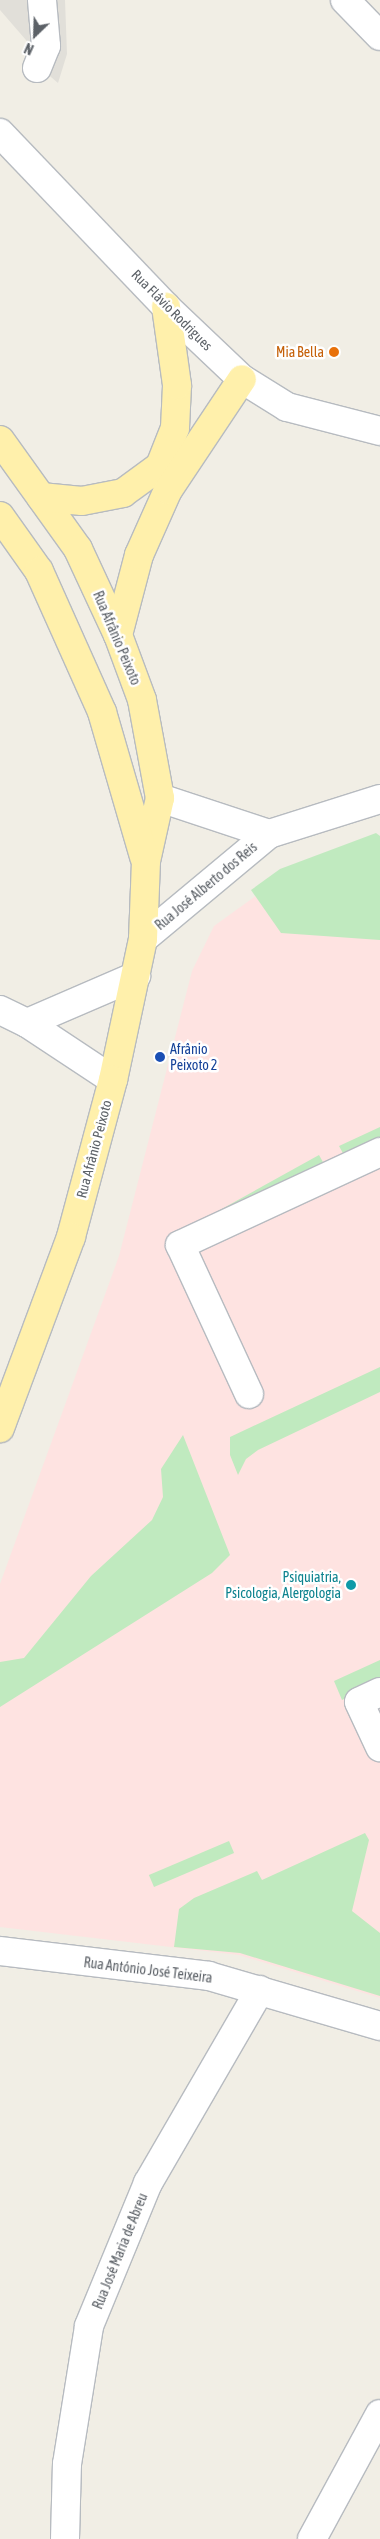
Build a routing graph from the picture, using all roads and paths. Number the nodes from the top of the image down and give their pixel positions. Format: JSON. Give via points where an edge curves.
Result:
{"nodes":[{"id":1,"x":42,"y":0,"type":"edge"},
{"id":2,"x":345,"y":0,"type":"edge"},
{"id":3,"x":380,"y":36,"type":"edge"},
{"id":4,"x":37,"y":68,"type":"dead end"},
{"id":5,"x":0,"y":133,"type":"edge"},
{"id":6,"x":166,"y":307,"type":"junction"},
{"id":7,"x":242,"y":379,"type":"junction"},
{"id":8,"x":380,"y":431,"type":"edge"},
{"id":9,"x":0,"y":440,"type":"edge"},
{"id":10,"x":41,"y":497,"type":"junction"},
{"id":11,"x":0,"y":516,"type":"edge"},
{"id":12,"x":118,"y":635,"type":"junction"},
{"id":13,"x":160,"y":798,"type":"junction"},
{"id":14,"x":380,"y":799,"type":"edge"},
{"id":15,"x":269,"y":834,"type":"junction"},
{"id":16,"x":146,"y":861,"type":"junction"},
{"id":17,"x":143,"y":939,"type":"junction"},
{"id":18,"x":136,"y":976,"type":"junction"},
{"id":19,"x":8,"y":1015,"type":"edge"},
{"id":20,"x":113,"y":1080,"type":"junction"},
{"id":21,"x":380,"y":1152,"type":"edge"},
{"id":22,"x":250,"y":1394,"type":"dead end"},
{"id":23,"x":0,"y":1428,"type":"edge"},
{"id":24,"x":380,"y":1692,"type":"edge"},
{"id":25,"x":380,"y":1747,"type":"edge"},
{"id":26,"x":0,"y":1951,"type":"edge"},
{"id":27,"x":260,"y":1990,"type":"junction"},
{"id":28,"x":380,"y":2026,"type":"edge"},
{"id":29,"x":380,"y":2414,"type":"edge"},
{"id":30,"x":65,"y":2539,"type":"edge"},
{"id":31,"x":312,"y":2539,"type":"edge"}],
"edges":[{"from":1,"to":4,"type":"street","via":[[46,46]]},
{"from":2,"to":3,"type":"street"},
{"from":5,"to":6,"type":"street","name":"Rua Flávio Rodrigues"},
{"from":6,"to":7,"type":"street","name":"Rua Flávio Rodrigues"},
{"from":6,"to":10,"type":"main road","via":[[177,386],[175,428],[160,466],[123,493],[82,501]]},
{"from":7,"to":8,"type":"street","name":"Rua Flávio Rodrigues","via":[[287,407]]},
{"from":7,"to":12,"type":"main road","via":[[168,490],[139,555]]},
{"from":9,"to":10,"type":"main road","name":"Rua Afrânio Peixoto"},
{"from":10,"to":12,"type":"main road","name":"Rua Afrânio Peixoto","via":[[78,549]]},
{"from":11,"to":16,"type":"main road","name":"Rua Afrânio Peixoto","via":[[39,571],[102,712]]},
{"from":12,"to":13,"type":"main road","name":"Rua Afrânio Peixoto","via":[[142,700]]},
{"from":13,"to":15,"type":"street","name":"Rua José Alberto dos Reis"},
{"from":13,"to":16,"type":"main road","name":"Rua Afrânio Peixoto"},
{"from":14,"to":15,"type":"street","name":"Rua José Alberto dos Reis"},
{"from":15,"to":17,"type":"street","name":"Rua José Alberto dos Reis"},
{"from":16,"to":17,"type":"main road","name":"Rua Afrânio Peixoto"},
{"from":17,"to":18,"type":"main road","name":"Rua Afrânio Peixoto"},
{"from":18,"to":19,"type":"street"},
{"from":18,"to":20,"type":"main road","name":"Rua Afrânio Peixoto"},
{"from":19,"to":20,"type":"street"},
{"from":20,"to":23,"type":"main road","name":"Rua Afrânio Peixoto","via":[[71,1237]]},
{"from":21,"to":22,"type":"street","via":[[180,1245]]},
{"from":24,"to":25,"type":"street","via":[[358,1702]]},
{"from":26,"to":27,"type":"street","name":"Rua António José Teixeira","via":[[209,1976]]},
{"from":27,"to":28,"type":"street","name":"Rua António José Teixeira"},
{"from":27,"to":30,"type":"street","name":"Rua José Maria de Abreu","via":[[148,2183],[89,2326],[67,2464]]},
{"from":29,"to":31,"type":"street"}]}
